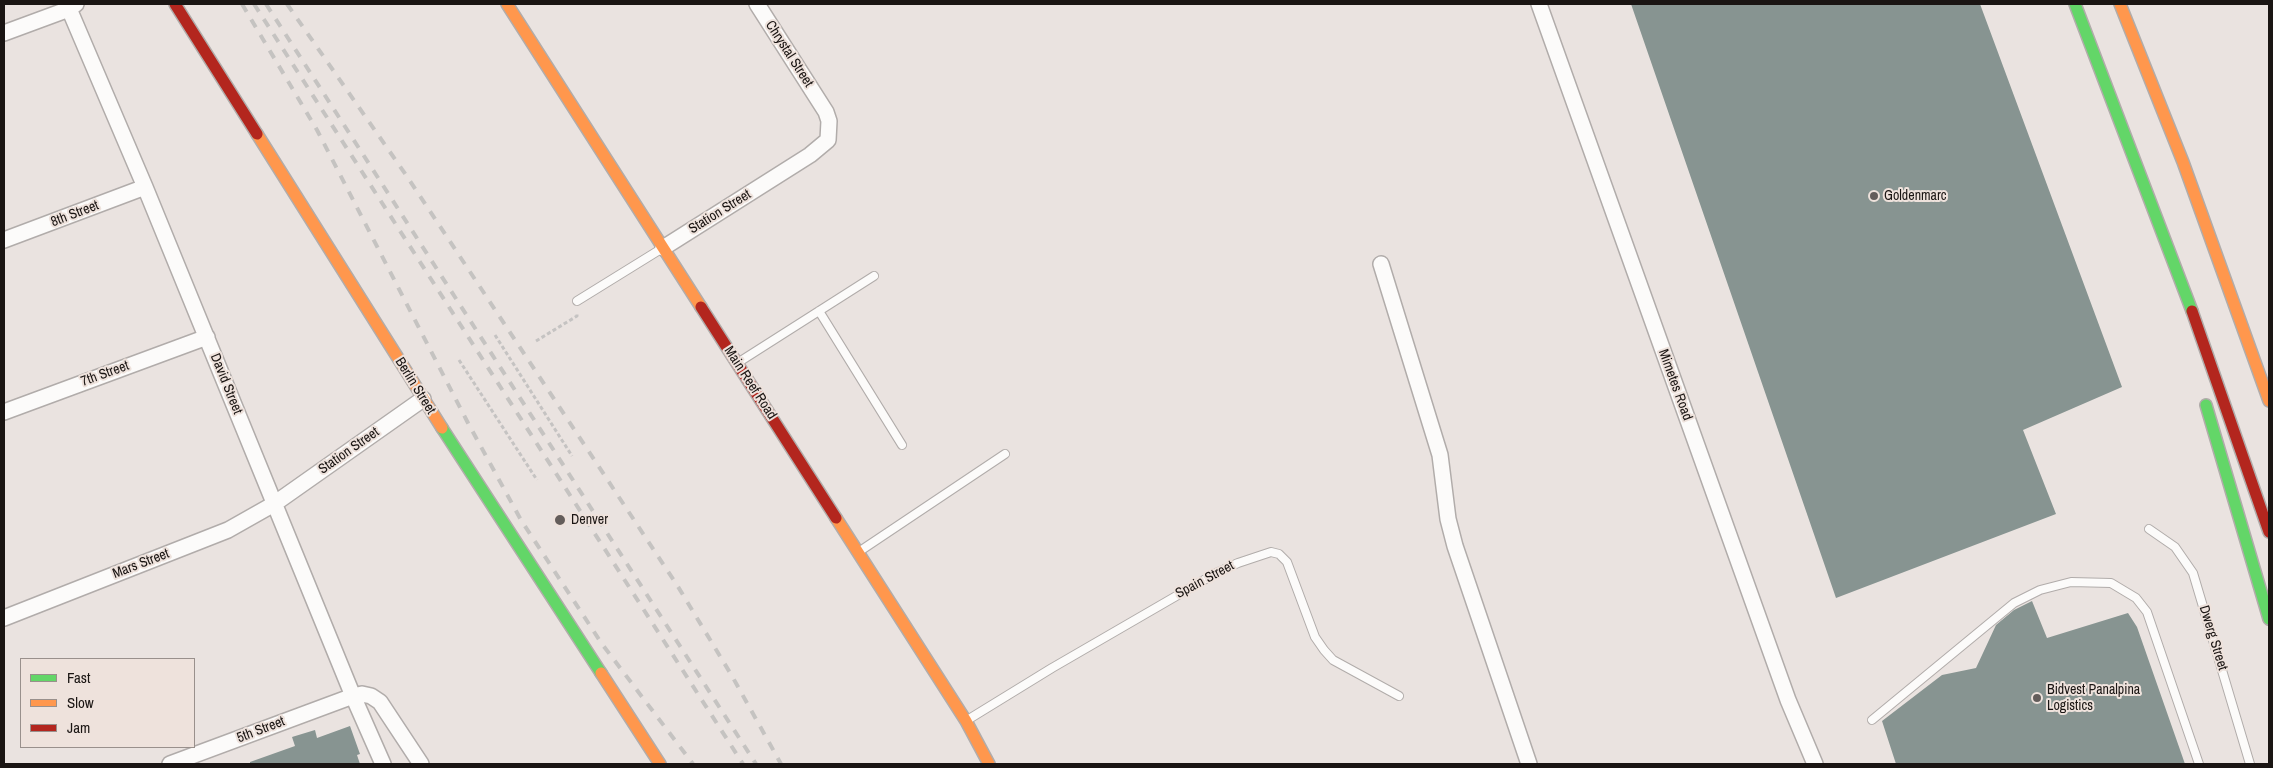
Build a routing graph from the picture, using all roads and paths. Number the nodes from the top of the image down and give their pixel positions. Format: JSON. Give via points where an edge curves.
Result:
{"nodes":[{"id":1,"x":174,"y":4,"type":"edge"},
{"id":2,"x":507,"y":4,"type":"edge"},
{"id":3,"x":757,"y":4,"type":"edge"},
{"id":4,"x":1539,"y":4,"type":"edge"},
{"id":5,"x":2075,"y":4,"type":"edge"},
{"id":6,"x":2120,"y":4,"type":"edge"},
{"id":7,"x":71,"y":5,"type":"edge"},
{"id":8,"x":4,"y":33,"type":"edge"},
{"id":9,"x":821,"y":104,"type":"joint"},
{"id":10,"x":146,"y":187,"type":"junction"},
{"id":11,"x":2147,"y":190,"type":"junction"},
{"id":12,"x":4,"y":240,"type":"edge"},
{"id":13,"x":663,"y":248,"type":"junction"},
{"id":14,"x":1381,"y":264,"type":"dead end"},
{"id":15,"x":874,"y":276,"type":"dead end"},
{"id":16,"x":577,"y":301,"type":"joint"},
{"id":17,"x":819,"y":311,"type":"junction"},
{"id":18,"x":2183,"y":320,"type":"dead end"},
{"id":19,"x":495,"y":335,"type":"dead end"},
{"id":20,"x":207,"y":337,"type":"junction"},
{"id":21,"x":536,"y":341,"type":"dead end"},
{"id":22,"x":458,"y":360,"type":"dead end"},
{"id":23,"x":737,"y":363,"type":"junction"},
{"id":24,"x":2203,"y":395,"type":"dead end"},
{"id":25,"x":423,"y":399,"type":"junction"},
{"id":26,"x":2269,"y":401,"type":"edge"},
{"id":27,"x":4,"y":412,"type":"edge"},
{"id":28,"x":902,"y":445,"type":"dead end"},
{"id":29,"x":1005,"y":454,"type":"dead end"},
{"id":30,"x":572,"y":456,"type":"dead end"},
{"id":31,"x":537,"y":480,"type":"dead end"},
{"id":32,"x":274,"y":504,"type":"junction"},
{"id":33,"x":2149,"y":529,"type":"dead end"},
{"id":34,"x":2269,"y":532,"type":"edge"},
{"id":35,"x":858,"y":552,"type":"junction"},
{"id":36,"x":4,"y":618,"type":"edge"},
{"id":37,"x":2269,"y":619,"type":"edge"},
{"id":38,"x":352,"y":696,"type":"junction"},
{"id":39,"x":1398,"y":696,"type":"dead end"},
{"id":40,"x":1872,"y":720,"type":"dead end"},
{"id":41,"x":966,"y":721,"type":"junction"},
{"id":42,"x":415,"y":762,"type":"edge"},
{"id":43,"x":170,"y":764,"type":"edge"},
{"id":44,"x":383,"y":764,"type":"edge"},
{"id":45,"x":660,"y":764,"type":"edge"},
{"id":46,"x":989,"y":764,"type":"edge"},
{"id":47,"x":1529,"y":764,"type":"edge"},
{"id":48,"x":1815,"y":764,"type":"edge"},
{"id":49,"x":2199,"y":764,"type":"edge"},
{"id":50,"x":2250,"y":764,"type":"edge"}],
"edges":[{"from":1,"to":25,"type":"main road","name":"Berlin Street"},
{"from":2,"to":13,"type":"main road","name":"Main Reef Road"},
{"from":3,"to":9,"type":"street","name":"Chrystal Street"},
{"from":4,"to":48,"type":"street","name":"Mimetes Road","via":[[1788,700]]},
{"from":5,"to":11,"type":"main road"},
{"from":6,"to":26,"type":"main road","via":[[2183,162]]},
{"from":7,"to":8,"type":"street"},
{"from":7,"to":10,"type":"street","name":"David Street"},
{"from":9,"to":13,"type":"street","name":"Station Street","via":[[830,132],[822,147]]},
{"from":10,"to":12,"type":"street","name":"8th Street"},
{"from":10,"to":20,"type":"street","name":"David Street"},
{"from":11,"to":18,"type":"main road"},
{"from":11,"to":34,"type":"main road"},
{"from":13,"to":16,"type":"lane","name":"Station Street"},
{"from":13,"to":23,"type":"main road","name":"Main Reef Road"},
{"from":14,"to":47,"type":"street","via":[[1440,455],[1448,519]]},
{"from":15,"to":17,"type":"lane"},
{"from":16,"to":21,"type":"path","via":[[577,316]]},
{"from":17,"to":23,"type":"lane"},
{"from":17,"to":28,"type":"lane"},
{"from":19,"to":30,"type":"path"},
{"from":20,"to":27,"type":"street","name":"7th Street"},
{"from":20,"to":32,"type":"street","name":"David Street"},
{"from":22,"to":31,"type":"path"},
{"from":23,"to":35,"type":"main road","name":"Main Reef Road"},
{"from":24,"to":37,"type":"main road"},
{"from":25,"to":32,"type":"street","name":"Station Street"},
{"from":25,"to":45,"type":"main road","name":"Berlin Street"},
{"from":29,"to":35,"type":"lane"},
{"from":32,"to":36,"type":"street","name":"Mars Street","via":[[228,530]]},
{"from":32,"to":38,"type":"street","name":"David Street"},
{"from":33,"to":50,"type":"lane","name":"Dwerg Street","via":[[2175,547],[2194,573]]},
{"from":35,"to":41,"type":"main road","name":"Main Reef Road"},
{"from":38,"to":42,"type":"street","via":[[366,695],[380,702]]},
{"from":38,"to":43,"type":"street","name":"5th Street"},
{"from":38,"to":44,"type":"street","name":"David Street"},
{"from":39,"to":41,"type":"lane","name":"Spain Street","via":[[1333,660],[1324,650],[1315,637],[1287,562],[1279,554],[1271,552],[1238,563],[1200,582]]},
{"from":40,"to":49,"type":"lane","via":[[2014,603],[2040,590],[2064,584],[2111,584],[2136,598],[2147,612]]},
{"from":41,"to":46,"type":"main road","name":"Main Reef Road"}]}
